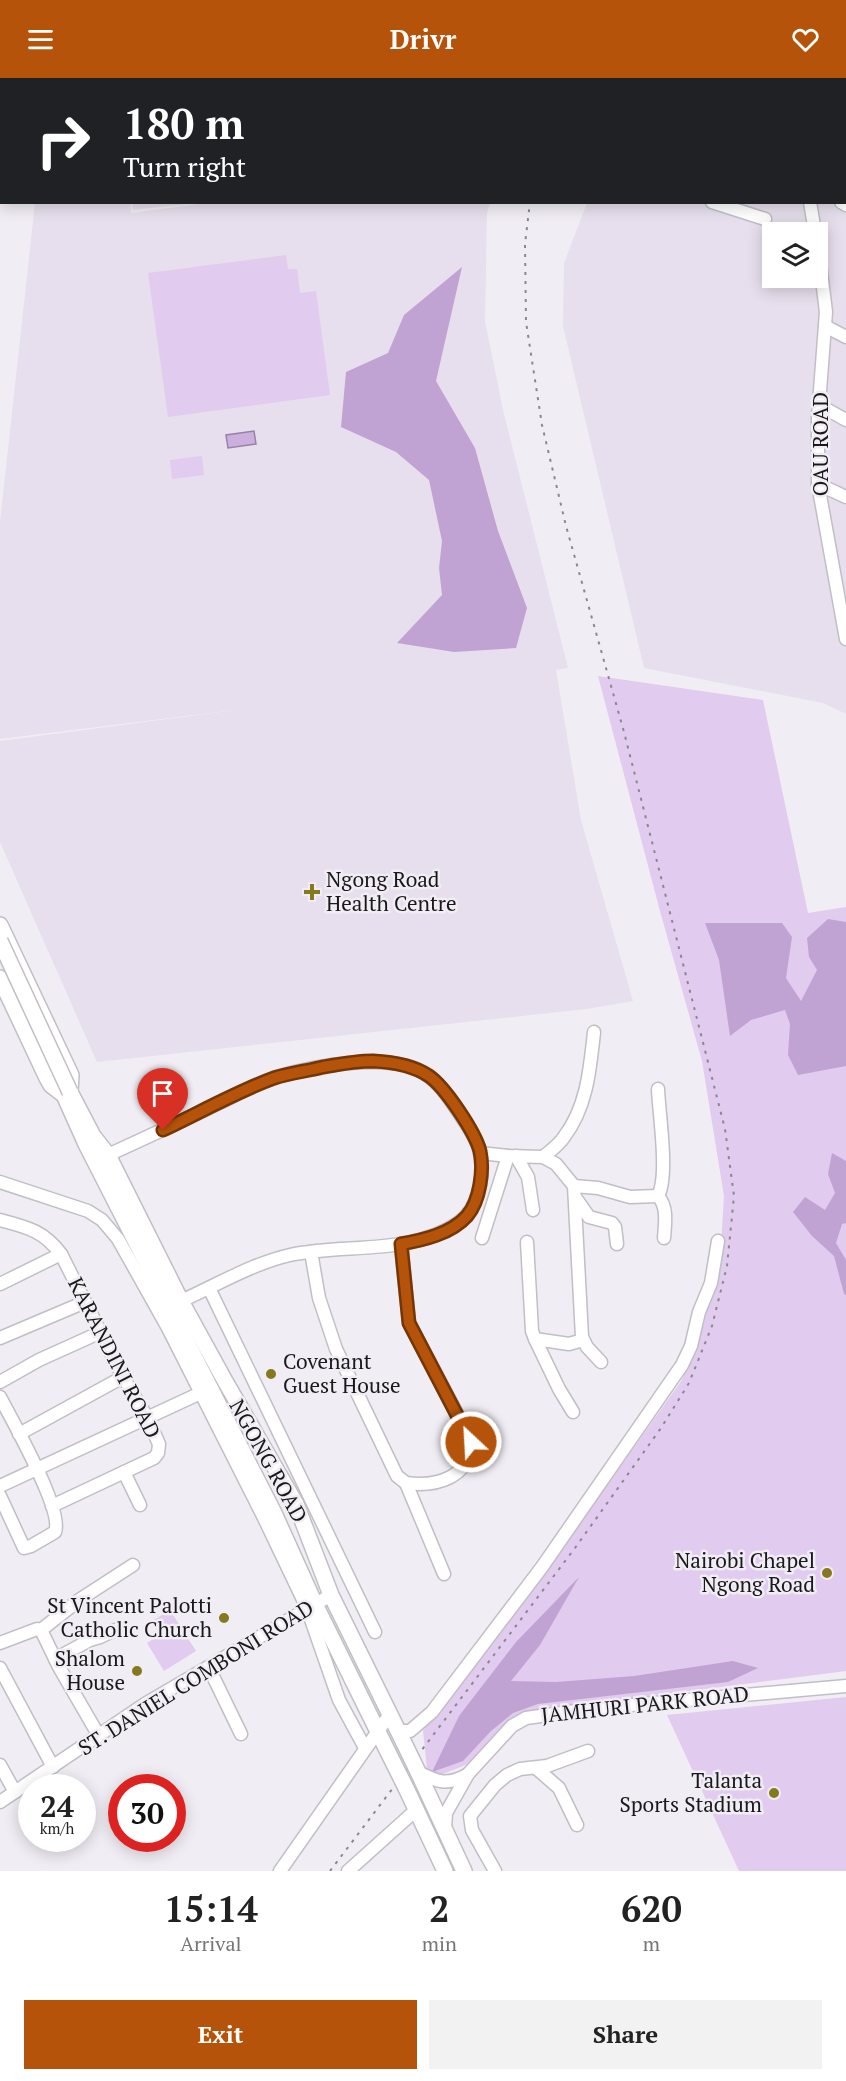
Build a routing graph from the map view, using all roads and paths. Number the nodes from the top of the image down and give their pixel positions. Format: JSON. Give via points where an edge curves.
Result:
{"nodes":[{"id":1,"x":718,"y":204,"type":"edge"},
{"id":2,"x":810,"y":204,"type":"edge"},
{"id":3,"x":765,"y":219,"type":"dead end"},
{"id":4,"x":813,"y":222,"type":"edge"},
{"id":5,"x":824,"y":288,"type":"edge"},
{"id":6,"x":825,"y":326,"type":"junction"},
{"id":7,"x":846,"y":337,"type":"edge"},
{"id":8,"x":819,"y":405,"type":"junction"},
{"id":9,"x":846,"y":420,"type":"edge"},
{"id":10,"x":818,"y":484,"type":"junction"},
{"id":11,"x":846,"y":497,"type":"edge"},
{"id":12,"x":846,"y":638,"type":"edge"},
{"id":13,"x":0,"y":925,"type":"edge"},
{"id":14,"x":0,"y":941,"type":"edge"},
{"id":15,"x":0,"y":962,"type":"edge"},
{"id":16,"x":0,"y":978,"type":"edge"},
{"id":17,"x":38,"y":1003,"type":"junction"},
{"id":18,"x":17,"y":1013,"type":"junction"},
{"id":19,"x":594,"y":1032,"type":"dead end"},
{"id":20,"x":658,"y":1089,"type":"dead end"},
{"id":21,"x":67,"y":1094,"type":"junction"},
{"id":22,"x":480,"y":1153,"type":"junction"},
{"id":23,"x":108,"y":1155,"type":"junction"},
{"id":24,"x":512,"y":1156,"type":"junction"},
{"id":25,"x":543,"y":1157,"type":"junction"},
{"id":26,"x":0,"y":1182,"type":"edge"},
{"id":27,"x":574,"y":1190,"type":"junction"},
{"id":28,"x":658,"y":1196,"type":"junction"},
{"id":29,"x":117,"y":1203,"type":"junction"},
{"id":30,"x":533,"y":1210,"type":"dead end"},
{"id":31,"x":0,"y":1220,"type":"edge"},
{"id":32,"x":102,"y":1220,"type":"junction"},
{"id":33,"x":130,"y":1228,"type":"junction"},
{"id":34,"x":116,"y":1237,"type":"junction"},
{"id":35,"x":482,"y":1238,"type":"dead end"},
{"id":36,"x":664,"y":1239,"type":"dead end"},
{"id":37,"x":718,"y":1241,"type":"dead end"},
{"id":38,"x":527,"y":1242,"type":"dead end"},
{"id":39,"x":401,"y":1244,"type":"junction"},
{"id":40,"x":617,"y":1244,"type":"dead end"},
{"id":41,"x":311,"y":1252,"type":"junction"},
{"id":42,"x":61,"y":1254,"type":"junction"},
{"id":43,"x":0,"y":1284,"type":"edge"},
{"id":44,"x":209,"y":1288,"type":"junction"},
{"id":45,"x":182,"y":1301,"type":"junction"},
{"id":46,"x":85,"y":1302,"type":"junction"},
{"id":47,"x":101,"y":1332,"type":"junction"},
{"id":48,"x":0,"y":1338,"type":"edge"},
{"id":49,"x":535,"y":1339,"type":"junction"},
{"id":50,"x":583,"y":1340,"type":"junction"},
{"id":51,"x":601,"y":1362,"type":"dead end"},
{"id":52,"x":123,"y":1377,"type":"junction"},
{"id":53,"x":225,"y":1381,"type":"junction"},
{"id":54,"x":0,"y":1382,"type":"edge"},
{"id":55,"x":206,"y":1390,"type":"junction"},
{"id":56,"x":0,"y":1397,"type":"edge"},
{"id":57,"x":573,"y":1412,"type":"dead end"},
{"id":58,"x":147,"y":1417,"type":"junction"},
{"id":59,"x":19,"y":1434,"type":"junction"},
{"id":60,"x":37,"y":1469,"type":"junction"},
{"id":61,"x":124,"y":1472,"type":"junction"},
{"id":62,"x":406,"y":1483,"type":"junction"},
{"id":63,"x":0,"y":1485,"type":"edge"},
{"id":64,"x":0,"y":1496,"type":"edge"},
{"id":65,"x":140,"y":1505,"type":"dead end"},
{"id":66,"x":52,"y":1506,"type":"junction"},
{"id":67,"x":133,"y":1565,"type":"dead end"},
{"id":68,"x":444,"y":1574,"type":"dead end"},
{"id":69,"x":331,"y":1595,"type":"junction"},
{"id":70,"x":311,"y":1606,"type":"junction"},
{"id":71,"x":41,"y":1630,"type":"junction"},
{"id":72,"x":115,"y":1630,"type":"dead end"},
{"id":73,"x":375,"y":1632,"type":"dead end"},
{"id":74,"x":0,"y":1643,"type":"edge"},
{"id":75,"x":55,"y":1659,"type":"junction"},
{"id":76,"x":0,"y":1668,"type":"edge"},
{"id":77,"x":209,"y":1668,"type":"junction"},
{"id":78,"x":846,"y":1686,"type":"edge"},
{"id":79,"x":390,"y":1714,"type":"junction"},
{"id":80,"x":379,"y":1729,"type":"junction"},
{"id":81,"x":241,"y":1734,"type":"dead end"},
{"id":82,"x":99,"y":1736,"type":"junction"},
{"id":83,"x":401,"y":1737,"type":"junction"},
{"id":84,"x":365,"y":1748,"type":"junction"},
{"id":85,"x":588,"y":1751,"type":"dead end"},
{"id":86,"x":0,"y":1765,"type":"edge"},
{"id":87,"x":53,"y":1767,"type":"junction"},
{"id":88,"x":536,"y":1768,"type":"junction"},
{"id":89,"x":418,"y":1772,"type":"junction"},
{"id":90,"x":468,"y":1774,"type":"junction"},
{"id":91,"x":15,"y":1792,"type":"junction"},
{"id":92,"x":0,"y":1802,"type":"edge"},
{"id":93,"x":416,"y":1810,"type":"junction"},
{"id":94,"x":577,"y":1825,"type":"dead end"},
{"id":95,"x":445,"y":1829,"type":"junction"},
{"id":96,"x":280,"y":1871,"type":"edge"},
{"id":97,"x":348,"y":1871,"type":"edge"},
{"id":98,"x":445,"y":1871,"type":"edge"},
{"id":99,"x":464,"y":1871,"type":"edge"},
{"id":100,"x":495,"y":1871,"type":"edge"}],
"edges":[{"from":1,"to":3,"type":"street"},
{"from":2,"to":4,"type":"street"},
{"from":5,"to":6,"type":"street","name":"OAU ROAD"},
{"from":6,"to":7,"type":"street"},
{"from":6,"to":8,"type":"street","name":"OAU ROAD"},
{"from":8,"to":9,"type":"street"},
{"from":8,"to":10,"type":"street","name":"OAU ROAD"},
{"from":10,"to":11,"type":"street"},
{"from":10,"to":12,"type":"street","name":"OAU ROAD"},
{"from":13,"to":17,"type":"main road","name":"NGONG ROAD"},
{"from":14,"to":21,"type":"main road","name":"NGONG ROAD","bridge":true},
{"from":15,"to":21,"type":"main road","name":"NGONG ROAD"},
{"from":16,"to":18,"type":"main road","name":"NGONG ROAD"},
{"from":17,"to":18,"type":"main road"},
{"from":17,"to":21,"type":"main road","name":"NGONG ROAD","via":[[71,1075]]},
{"from":18,"to":21,"type":"main road","name":"NGONG ROAD","via":[[51,1085]]},
{"from":19,"to":25,"type":"street","via":[[579,1112],[564,1137]]},
{"from":20,"to":28,"type":"street","via":[[663,1169]]},
{"from":21,"to":23,"type":"main road","name":"NGONG ROAD"},
{"from":21,"to":29,"type":"main road","name":"NGONG ROAD","via":[[86,1144]]},
{"from":22,"to":23,"type":"street","via":[[451,1100],[431,1077],[415,1068],[374,1061],[277,1077]]},
{"from":22,"to":24,"type":"street"},
{"from":22,"to":39,"type":"street","via":[[476,1196],[466,1217],[432,1237]]},
{"from":23,"to":45,"type":"main road","name":"NGONG ROAD"},
{"from":24,"to":25,"type":"street"},
{"from":24,"to":30,"type":"street","via":[[528,1177]]},
{"from":24,"to":35,"type":"street"},
{"from":25,"to":27,"type":"street","via":[[556,1164]]},
{"from":26,"to":32,"type":"street","via":[[88,1211]]},
{"from":27,"to":28,"type":"street","via":[[598,1188],[630,1197]]},
{"from":27,"to":40,"type":"street","via":[[589,1217],[612,1223]]},
{"from":27,"to":50,"type":"street"},
{"from":28,"to":36,"type":"street","via":[[665,1210]]},
{"from":29,"to":32,"type":"street"},
{"from":29,"to":33,"type":"main road","name":"NGONG ROAD"},
{"from":31,"to":42,"type":"street","name":"KARANDINI ROAD","via":[[34,1229]]},
{"from":32,"to":34,"type":"street"},
{"from":33,"to":34,"type":"street"},
{"from":33,"to":55,"type":"main road","name":"NGONG ROAD"},
{"from":34,"to":55,"type":"street"},
{"from":37,"to":83,"type":"street","via":[[710,1287],[682,1365],[543,1566],[432,1712]]},
{"from":38,"to":49,"type":"street"},
{"from":39,"to":41,"type":"street"},
{"from":39,"to":62,"type":"street","via":[[409,1323],[471,1442],[468,1461],[446,1480]]},
{"from":41,"to":44,"type":"street","via":[[267,1261]]},
{"from":41,"to":62,"type":"street","via":[[319,1298],[336,1348],[397,1476]]},
{"from":42,"to":43,"type":"street"},
{"from":42,"to":46,"type":"street","name":"KARANDINI ROAD"},
{"from":44,"to":45,"type":"street"},
{"from":44,"to":73,"type":"street"},
{"from":45,"to":53,"type":"main road","name":"NGONG ROAD"},
{"from":46,"to":47,"type":"street","name":"KARANDINI ROAD"},
{"from":46,"to":48,"type":"street"},
{"from":47,"to":52,"type":"street","name":"KARANDINI ROAD"},
{"from":47,"to":54,"type":"street"},
{"from":49,"to":50,"type":"street","via":[[569,1344]]},
{"from":49,"to":57,"type":"street"},
{"from":50,"to":51,"type":"street"},
{"from":52,"to":58,"type":"street","name":"KARANDINI ROAD"},
{"from":52,"to":59,"type":"street"},
{"from":53,"to":55,"type":"street"},
{"from":53,"to":69,"type":"main road","name":"NGONG ROAD","via":[[296,1504]]},
{"from":55,"to":58,"type":"street"},
{"from":55,"to":70,"type":"main road","name":"NGONG ROAD","via":[[274,1514]]},
{"from":56,"to":59,"type":"street"},
{"from":58,"to":60,"type":"street"},
{"from":58,"to":61,"type":"street","name":"KARANDINI ROAD","via":[[159,1444],[158,1453]]},
{"from":59,"to":60,"type":"street"},
{"from":60,"to":63,"type":"street"},
{"from":60,"to":66,"type":"street"},
{"from":61,"to":65,"type":"street"},
{"from":61,"to":66,"type":"street","name":"KARANDINI ROAD"},
{"from":62,"to":68,"type":"street"},
{"from":64,"to":66,"type":"street","via":[[24,1548],[55,1532],[57,1522]]},
{"from":67,"to":71,"type":"street"},
{"from":69,"to":70,"type":"street","name":"ST. DANIEL COMBONI ROAD"},
{"from":69,"to":79,"type":"main road","name":"NGONG ROAD"},
{"from":70,"to":77,"type":"street","name":"ST. DANIEL COMBONI ROAD"},
{"from":70,"to":80,"type":"main road","name":"NGONG ROAD"},
{"from":70,"to":84,"type":"street","via":[[339,1700]]},
{"from":71,"to":74,"type":"street"},
{"from":71,"to":75,"type":"street"},
{"from":72,"to":75,"type":"street"},
{"from":75,"to":82,"type":"street"},
{"from":76,"to":87,"type":"street"},
{"from":77,"to":81,"type":"street"},
{"from":77,"to":82,"type":"street","name":"ST. DANIEL COMBONI ROAD","via":[[145,1704]]},
{"from":78,"to":90,"type":"street","name":"JAMHURI PARK ROAD","via":[[532,1716],[512,1726]]},
{"from":79,"to":80,"type":"street"},
{"from":79,"to":83,"type":"main road","name":"NGONG ROAD"},
{"from":80,"to":84,"type":"street"},
{"from":80,"to":93,"type":"main road","name":"NGONG ROAD","bridge":true},
{"from":82,"to":87,"type":"street","name":"ST. DANIEL COMBONI ROAD"},
{"from":83,"to":89,"type":"main road","name":"NGONG ROAD","bridge":true},
{"from":84,"to":96,"type":"street"},
{"from":85,"to":88,"type":"street"},
{"from":86,"to":91,"type":"street"},
{"from":87,"to":91,"type":"street","name":"ST. DANIEL COMBONI ROAD"},
{"from":88,"to":94,"type":"street","via":[[559,1788]]},
{"from":88,"to":100,"type":"street","via":[[507,1775],[470,1816],[472,1830]]},
{"from":89,"to":90,"type":"street","via":[[445,1783]]},
{"from":89,"to":95,"type":"main road","name":"NGONG ROAD"},
{"from":90,"to":95,"type":"street","name":"JAMHURI PARK ROAD","via":[[446,1813]]},
{"from":91,"to":92,"type":"street","name":"ST. DANIEL COMBONI ROAD"},
{"from":93,"to":97,"type":"street"},
{"from":93,"to":98,"type":"main road","name":"NGONG ROAD"},
{"from":95,"to":99,"type":"main road","name":"NGONG ROAD"}]}
